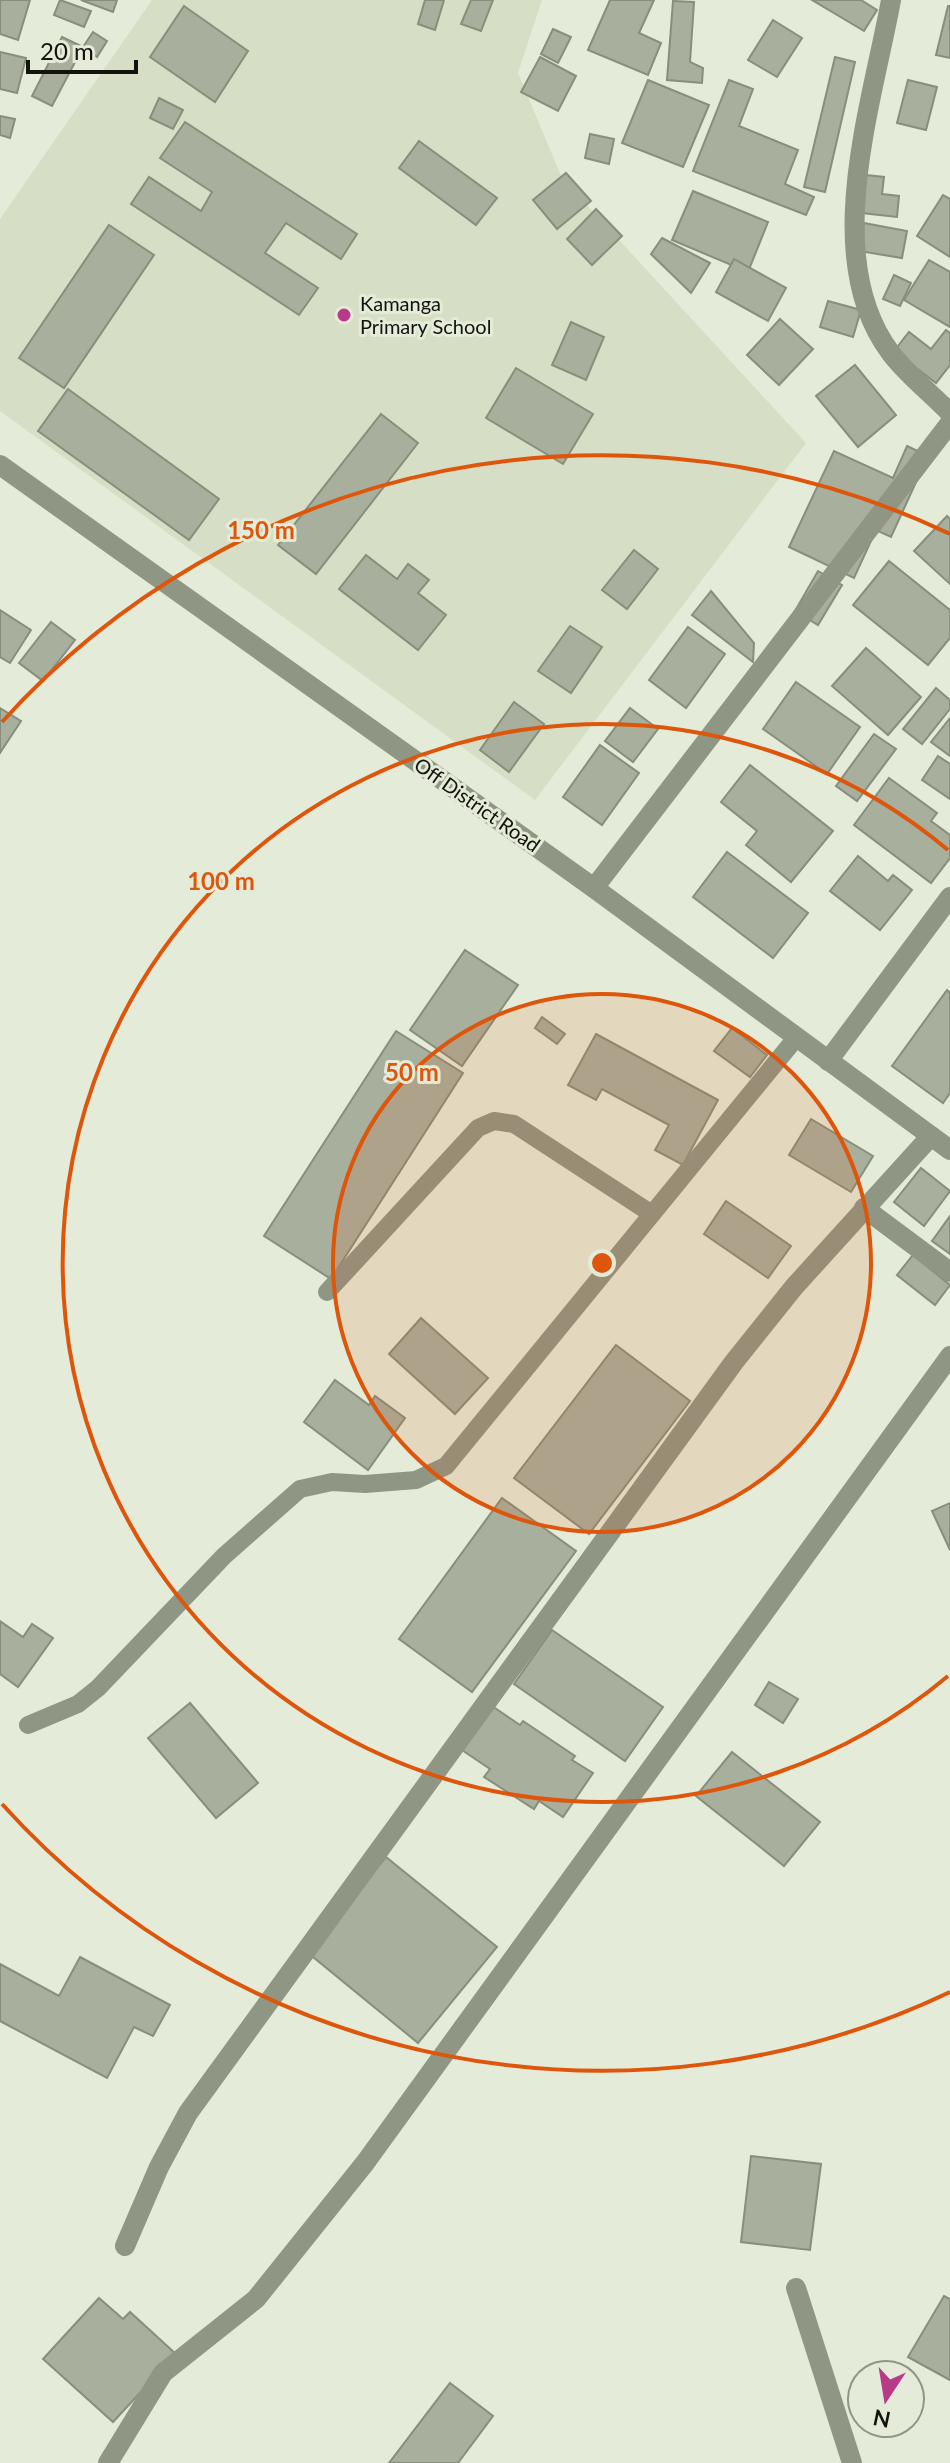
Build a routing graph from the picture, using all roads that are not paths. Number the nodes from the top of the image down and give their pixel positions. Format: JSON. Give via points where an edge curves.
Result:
{"nodes":[{"id":1,"x":891,"y":0,"type":"edge"},
{"id":2,"x":950,"y":413,"type":"edge"},
{"id":3,"x":950,"y":423,"type":"edge"},
{"id":4,"x":0,"y":465,"type":"edge"},
{"id":5,"x":594,"y":888,"type":"junction"},
{"id":6,"x":950,"y":897,"type":"edge"},
{"id":7,"x":796,"y":1038,"type":"junction"},
{"id":8,"x":828,"y":1061,"type":"junction"},
{"id":9,"x":931,"y":1136,"type":"junction"},
{"id":10,"x":950,"y":1150,"type":"edge"},
{"id":11,"x":864,"y":1208,"type":"junction"},
{"id":12,"x":652,"y":1214,"type":"junction"},
{"id":13,"x":950,"y":1272,"type":"edge"},
{"id":14,"x":327,"y":1292,"type":"dead end"},
{"id":15,"x":950,"y":1356,"type":"edge"},
{"id":16,"x":28,"y":1725,"type":"dead end"},
{"id":17,"x":125,"y":2246,"type":"dead end"},
{"id":18,"x":796,"y":2288,"type":"dead end"},
{"id":19,"x":108,"y":2463,"type":"edge"},
{"id":20,"x":852,"y":2463,"type":"edge"}],
"edges":[{"from":1,"to":2,"type":"street","via":[[859,175],[853,245],[864,304],[890,352]]},
{"from":3,"to":5,"type":"street"},
{"from":4,"to":5,"type":"street","name":"Off District Road"},
{"from":5,"to":7,"type":"street","name":"Off District Road"},
{"from":6,"to":8,"type":"street"},
{"from":7,"to":8,"type":"street","name":"Off District Road"},
{"from":7,"to":12,"type":"lane"},
{"from":8,"to":9,"type":"street","name":"Off District Road"},
{"from":9,"to":10,"type":"street","name":"Off District Road"},
{"from":9,"to":11,"type":"street"},
{"from":11,"to":13,"type":"street"},
{"from":11,"to":17,"type":"street","via":[[734,1362],[188,2113]]},
{"from":12,"to":14,"type":"lane","via":[[514,1124],[494,1121],[478,1128]]},
{"from":12,"to":16,"type":"lane","via":[[446,1466],[416,1480],[332,1482],[300,1489],[224,1556],[98,1688],[78,1704]]},
{"from":15,"to":19,"type":"street","via":[[365,2163],[256,2299],[163,2373]]},
{"from":18,"to":20,"type":"street"}]}
